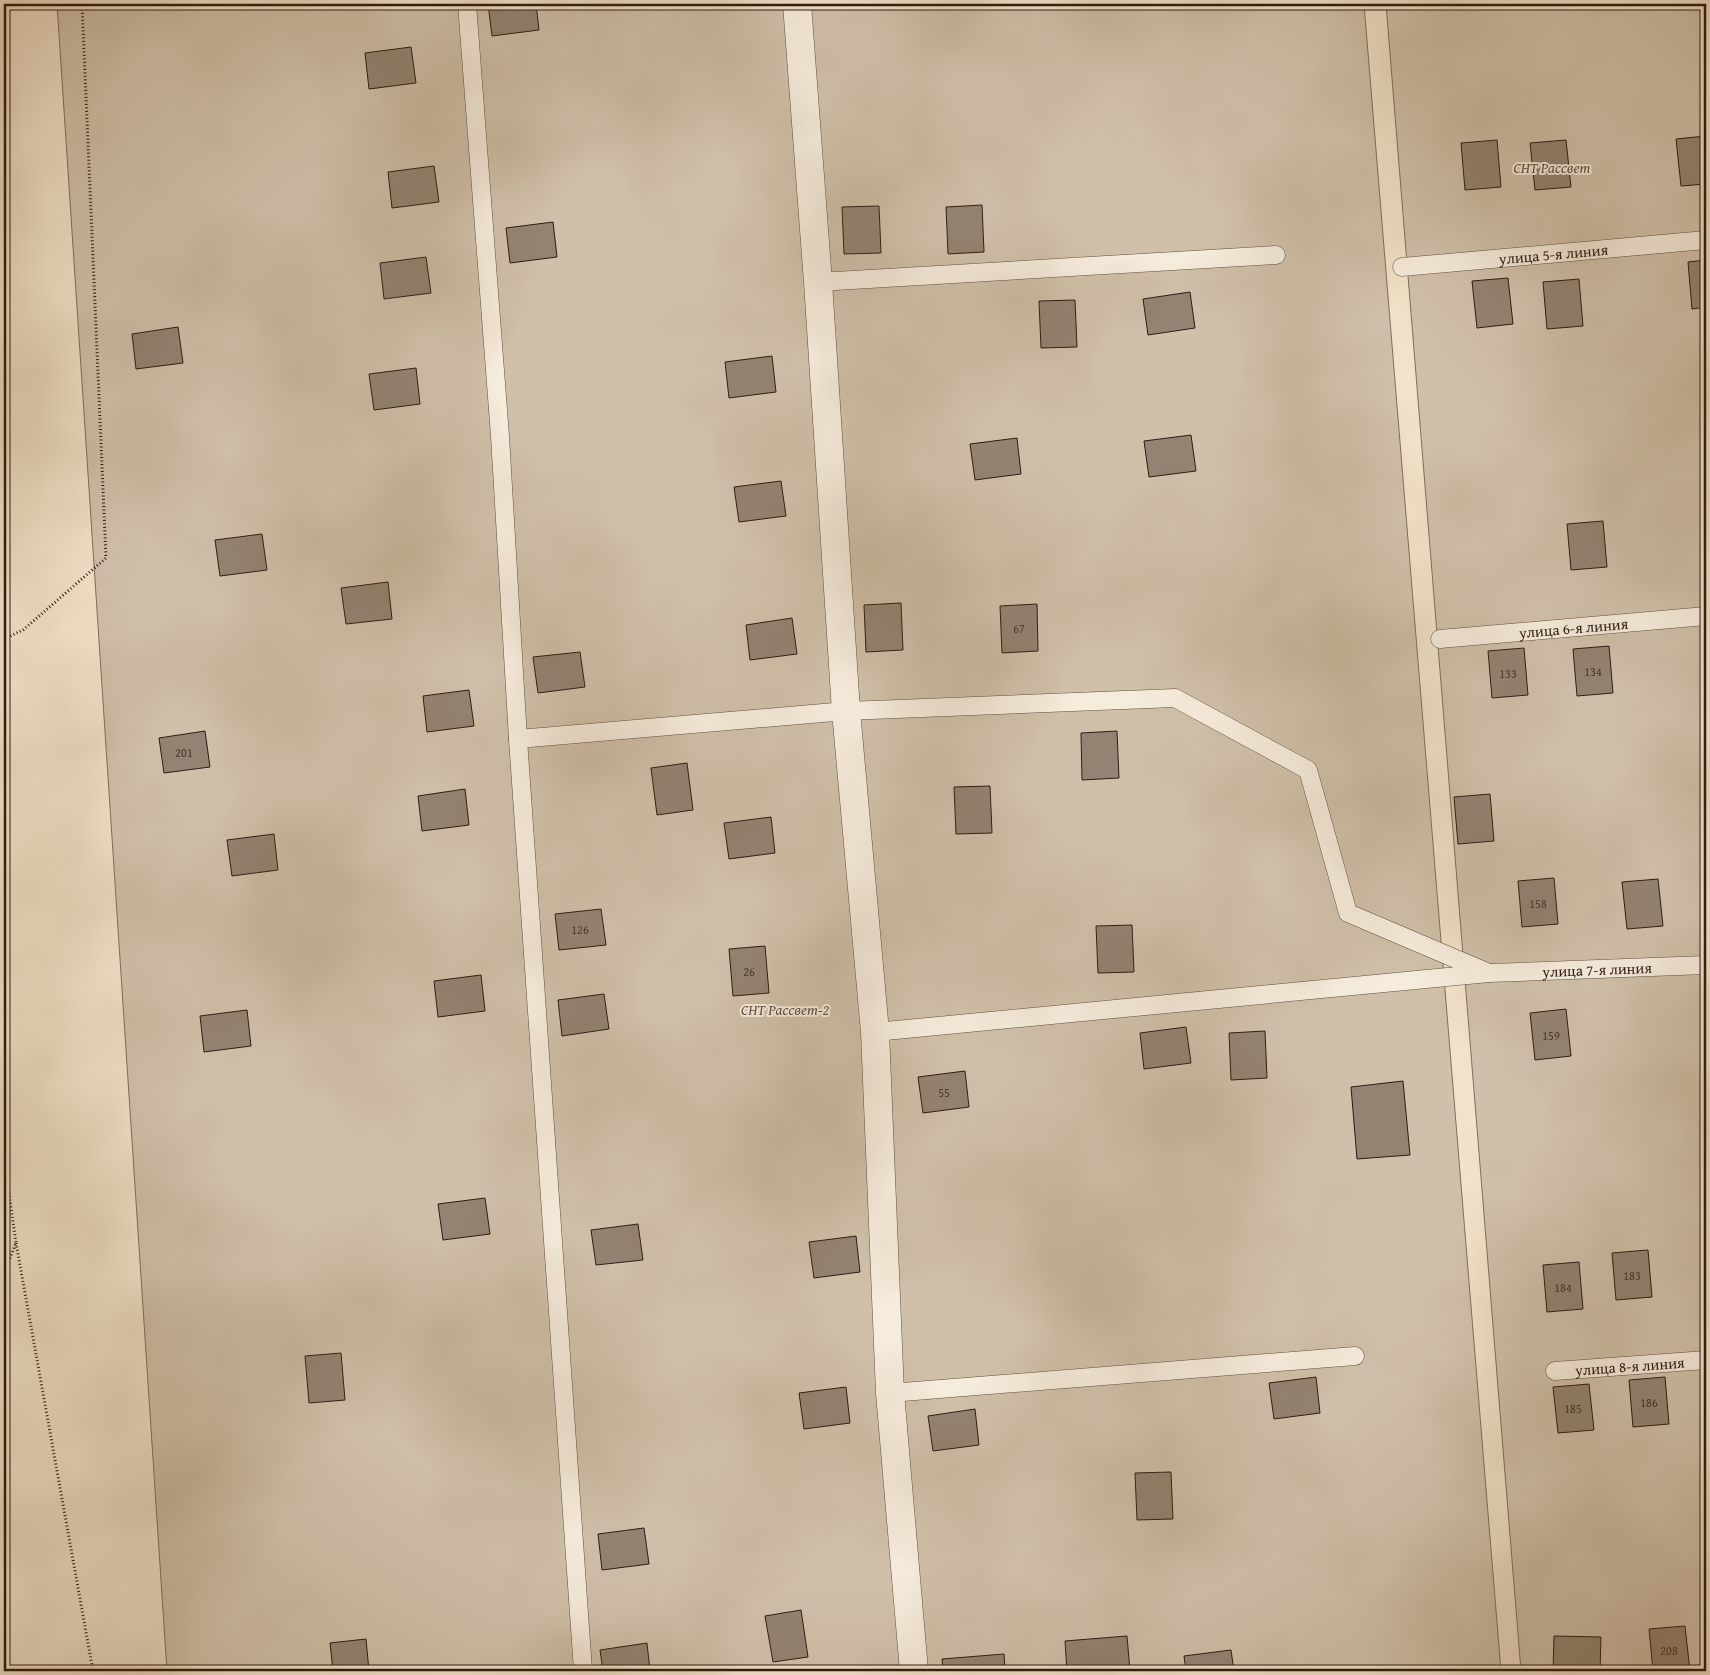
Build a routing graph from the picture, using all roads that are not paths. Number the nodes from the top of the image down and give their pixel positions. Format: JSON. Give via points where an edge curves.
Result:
{"nodes":[{"id":1,"x":467,"y":4,"type":"edge"},
{"id":2,"x":797,"y":4,"type":"edge"},
{"id":3,"x":1706,"y":240,"type":"edge"},
{"id":4,"x":1276,"y":255,"type":"dead end"},
{"id":5,"x":1402,"y":266,"type":"dead end"},
{"id":6,"x":818,"y":282,"type":"junction"},
{"id":7,"x":1706,"y":616,"type":"edge"},
{"id":8,"x":1440,"y":639,"type":"dead end"},
{"id":9,"x":846,"y":711,"type":"junction"},
{"id":10,"x":518,"y":739,"type":"junction"},
{"id":11,"x":1706,"y":965,"type":"edge"},
{"id":12,"x":1489,"y":973,"type":"junction"},
{"id":13,"x":876,"y":1032,"type":"junction"},
{"id":14,"x":1355,"y":1356,"type":"dead end"},
{"id":15,"x":1706,"y":1360,"type":"edge"},
{"id":16,"x":1554,"y":1372,"type":"dead end"},
{"id":17,"x":890,"y":1393,"type":"junction"},
{"id":18,"x":583,"y":1671,"type":"edge"},
{"id":19,"x":914,"y":1671,"type":"edge"}],
"edges":[{"from":1,"to":10,"type":"lane","via":[[500,436]]},
{"from":2,"to":6,"type":"street"},
{"from":3,"to":5,"type":"lane","name":"улица 5-я линия"},
{"from":4,"to":6,"type":"lane"},
{"from":6,"to":9,"type":"street"},
{"from":7,"to":8,"type":"lane","name":"улица 6-я линия"},
{"from":9,"to":10,"type":"lane"},
{"from":9,"to":12,"type":"lane","via":[[1175,698],[1308,770],[1348,913]]},
{"from":9,"to":13,"type":"street"},
{"from":10,"to":18,"type":"lane"},
{"from":11,"to":12,"type":"lane","name":"улица 7-я линия"},
{"from":12,"to":13,"type":"lane","name":"улица 7-я линия"},
{"from":13,"to":17,"type":"street"},
{"from":14,"to":17,"type":"lane"},
{"from":15,"to":16,"type":"lane","name":"улица 8-я линия"},
{"from":17,"to":19,"type":"street"}]}
